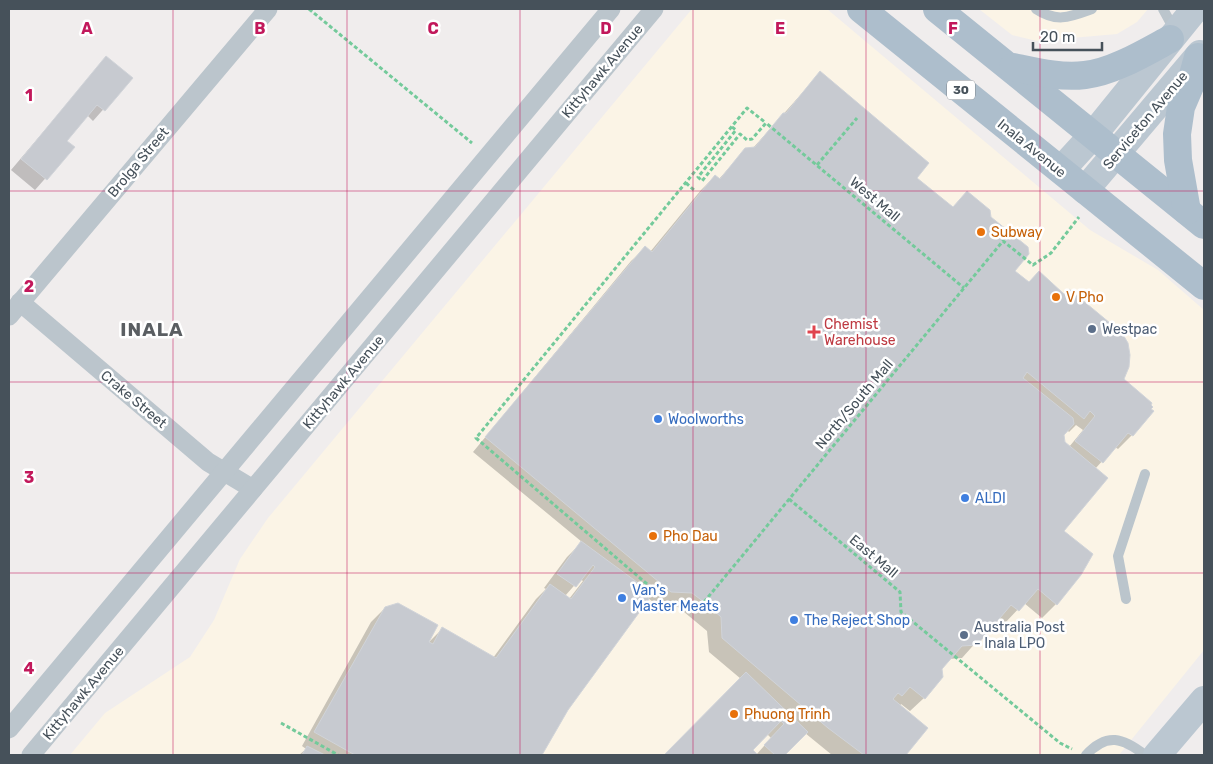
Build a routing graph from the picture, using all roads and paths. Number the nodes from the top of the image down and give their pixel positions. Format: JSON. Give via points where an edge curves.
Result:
{"nodes":[{"id":1,"x":268,"y":9,"type":"edge"},
{"id":2,"x":309,"y":9,"type":"edge"},
{"id":3,"x":611,"y":9,"type":"edge"},
{"id":4,"x":654,"y":9,"type":"edge"},
{"id":5,"x":861,"y":9,"type":"edge"},
{"id":6,"x":937,"y":9,"type":"edge"},
{"id":7,"x":1036,"y":9,"type":"edge"},
{"id":8,"x":1092,"y":9,"type":"edge"},
{"id":9,"x":1163,"y":9,"type":"edge"},
{"id":10,"x":1195,"y":9,"type":"edge"},
{"id":11,"x":1173,"y":36,"type":"junction"},
{"id":12,"x":1201,"y":53,"type":"edge"},
{"id":13,"x":1009,"y":66,"type":"junction"},
{"id":14,"x":857,"y":118,"type":"dead end"},
{"id":15,"x":766,"y":123,"type":"junction"},
{"id":16,"x":732,"y":127,"type":"junction"},
{"id":17,"x":1093,"y":135,"type":"junction"},
{"id":18,"x":1117,"y":154,"type":"junction"},
{"id":19,"x":489,"y":155,"type":"junction"},
{"id":20,"x":817,"y":166,"type":"junction"},
{"id":21,"x":1060,"y":170,"type":"junction"},
{"id":22,"x":686,"y":183,"type":"junction"},
{"id":23,"x":694,"y":190,"type":"dead end"},
{"id":24,"x":1085,"y":190,"type":"junction"},
{"id":25,"x":1196,"y":218,"type":"edge"},
{"id":26,"x":1086,"y":221,"type":"dead end"},
{"id":27,"x":1204,"y":286,"type":"edge"},
{"id":28,"x":964,"y":288,"type":"junction"},
{"id":29,"x":14,"y":309,"type":"edge"},
{"id":30,"x":222,"y":472,"type":"junction"},
{"id":31,"x":1145,"y":474,"type":"dead end"},
{"id":32,"x":253,"y":489,"type":"junction"},
{"id":33,"x":789,"y":499,"type":"junction"},
{"id":34,"x":647,"y":584,"type":"dead end"},
{"id":35,"x":1126,"y":598,"type":"dead end"},
{"id":36,"x":704,"y":602,"type":"dead end"},
{"id":37,"x":1204,"y":700,"type":"edge"},
{"id":38,"x":281,"y":723,"type":"dead end"},
{"id":39,"x":9,"y":729,"type":"edge"},
{"id":40,"x":1074,"y":751,"type":"dead end"},
{"id":41,"x":31,"y":755,"type":"edge"},
{"id":42,"x":338,"y":755,"type":"edge"},
{"id":43,"x":1086,"y":755,"type":"edge"},
{"id":44,"x":1145,"y":755,"type":"edge"},
{"id":45,"x":1158,"y":755,"type":"edge"}],
"edges":[{"from":1,"to":29,"type":"street","name":"Brolga Street"},
{"from":2,"to":19,"type":"path"},
{"from":3,"to":19,"type":"street"},
{"from":4,"to":32,"type":"street","name":"Kittyhawk Avenue"},
{"from":5,"to":21,"type":"main road","name":"Inala Avenue","number":"30"},
{"from":6,"to":13,"type":"main road"},
{"from":7,"to":8,"type":"lane","via":[[1046,16],[1066,18]]},
{"from":9,"to":11,"type":"lane"},
{"from":10,"to":11,"type":"main road"},
{"from":11,"to":13,"type":"main road","via":[[1123,64],[1087,75],[1049,74]]},
{"from":11,"to":17,"type":"main road"},
{"from":12,"to":18,"type":"main road","name":"Serviceton Avenue"},
{"from":12,"to":25,"type":"main road","via":[[1181,107],[1177,134],[1178,160]]},
{"from":13,"to":17,"type":"main road"},
{"from":14,"to":20,"type":"path"},
{"from":15,"to":16,"type":"path","name":"West Mall","via":[[747,108]]},
{"from":15,"to":16,"type":"path","via":[[752,139],[747,140],[740,134],[702,180],[698,177],[736,130]]},
{"from":15,"to":20,"type":"path","name":"West Mall"},
{"from":16,"to":22,"type":"path"},
{"from":17,"to":18,"type":"main road"},
{"from":17,"to":21,"type":"main road"},
{"from":18,"to":24,"type":"main road","name":"Serviceton Avenue"},
{"from":18,"to":25,"type":"main road"},
{"from":19,"to":30,"type":"street"},
{"from":20,"to":28,"type":"path","name":"West Mall"},
{"from":21,"to":24,"type":"main road","name":"Inala Avenue","number":"30"},
{"from":22,"to":23,"type":"path"},
{"from":22,"to":34,"type":"path","via":[[476,438]]},
{"from":24,"to":27,"type":"main road","name":"Inala Avenue","number":"30"},
{"from":26,"to":28,"type":"path","name":"North/South Mall","via":[[1080,216],[1051,253],[1032,265],[1003,241]]},
{"from":28,"to":33,"type":"path","name":"North/South Mall"},
{"from":29,"to":30,"type":"street","name":"Crake Street"},
{"from":30,"to":32,"type":"street","name":"Crake Street"},
{"from":30,"to":39,"type":"street"},
{"from":31,"to":35,"type":"lane","via":[[1118,556]]},
{"from":32,"to":41,"type":"street","name":"Kittyhawk Avenue"},
{"from":33,"to":36,"type":"path","name":"North/South Mall"},
{"from":33,"to":40,"type":"path","name":"East Mall","via":[[900,592],[901,612],[1060,743]]},
{"from":37,"to":45,"type":"main road"},
{"from":38,"to":42,"type":"path"},
{"from":43,"to":44,"type":"lane","via":[[1092,748],[1113,740],[1130,743]]}]}
